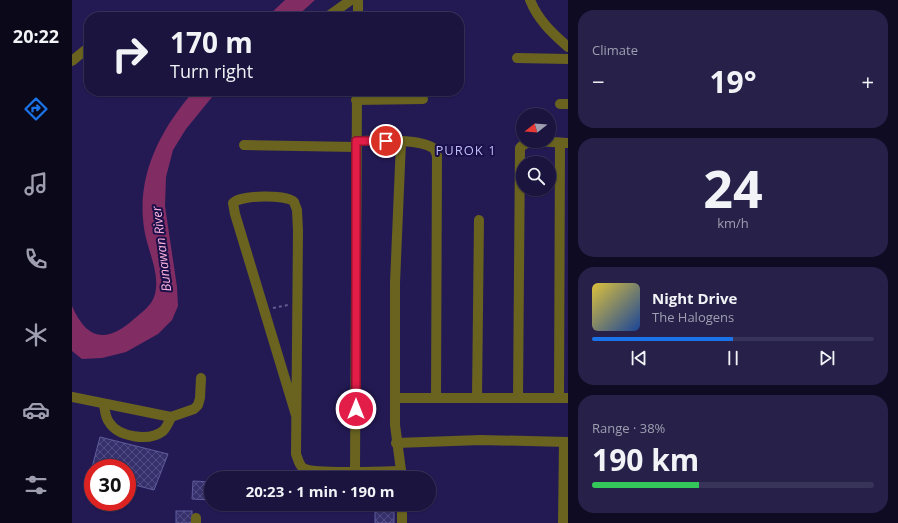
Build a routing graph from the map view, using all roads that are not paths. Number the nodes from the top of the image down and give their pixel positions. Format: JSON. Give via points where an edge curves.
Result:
{"nodes":[{"id":1,"x":351,"y":0,"type":"edge"},
{"id":2,"x":358,"y":0,"type":"edge"},
{"id":3,"x":530,"y":0,"type":"edge"},
{"id":4,"x":334,"y":12,"type":"edge"},
{"id":5,"x":358,"y":12,"type":"edge"},
{"id":6,"x":568,"y":47,"type":"edge"},
{"id":7,"x":84,"y":51,"type":"edge"},
{"id":8,"x":517,"y":58,"type":"dead end"},
{"id":9,"x":568,"y":59,"type":"edge"},
{"id":10,"x":72,"y":61,"type":"edge"},
{"id":11,"x":356,"y":96,"type":"edge"},
{"id":12,"x":373,"y":96,"type":"edge"},
{"id":13,"x":423,"y":99,"type":"dead end"},
{"id":14,"x":401,"y":142,"type":"junction"},
{"id":15,"x":564,"y":143,"type":"edge"},
{"id":16,"x":356,"y":144,"type":"junction"},
{"id":17,"x":244,"y":145,"type":"dead end"},
{"id":18,"x":479,"y":220,"type":"dead end"},
{"id":19,"x":201,"y":378,"type":"dead end"},
{"id":20,"x":72,"y":397,"type":"edge"},
{"id":21,"x":396,"y":398,"type":"junction"},
{"id":22,"x":436,"y":398,"type":"junction"},
{"id":23,"x":477,"y":398,"type":"junction"},
{"id":24,"x":518,"y":398,"type":"junction"},
{"id":25,"x":564,"y":398,"type":"edge"},
{"id":26,"x":104,"y":404,"type":"junction"},
{"id":27,"x":296,"y":415,"type":"junction"},
{"id":28,"x":171,"y":418,"type":"junction"},
{"id":29,"x":566,"y":442,"type":"edge"},
{"id":30,"x":396,"y":443,"type":"junction"},
{"id":31,"x":316,"y":471,"type":"edge"},
{"id":32,"x":356,"y":471,"type":"edge"},
{"id":33,"x":401,"y":471,"type":"edge"},
{"id":34,"x":402,"y":511,"type":"edge"},
{"id":35,"x":402,"y":523,"type":"edge"},
{"id":36,"x":563,"y":523,"type":"edge"}],
"edges":[{"from":1,"to":4,"type":"street"},
{"from":2,"to":5,"type":"street"},
{"from":3,"to":6,"type":"street","via":[[538,17],[550,32]]},
{"from":7,"to":10,"type":"street"},
{"from":8,"to":9,"type":"street"},
{"from":11,"to":16,"type":"street"},
{"from":12,"to":13,"type":"street"},
{"from":14,"to":16,"type":"street"},
{"from":14,"to":21,"type":"street","via":[[395,283]]},
{"from":14,"to":22,"type":"street","via":[[432,148],[437,156]]},
{"from":15,"to":24,"type":"street","via":[[530,142],[520,148]]},
{"from":15,"to":25,"type":"street"},
{"from":16,"to":17,"type":"street"},
{"from":16,"to":32,"type":"street"},
{"from":18,"to":23,"type":"street"},
{"from":19,"to":28,"type":"street","via":[[198,405]]},
{"from":20,"to":26,"type":"street"},
{"from":21,"to":22,"type":"street"},
{"from":21,"to":30,"type":"street"},
{"from":22,"to":23,"type":"street"},
{"from":23,"to":24,"type":"street"},
{"from":24,"to":25,"type":"street"},
{"from":26,"to":28,"type":"street"},
{"from":26,"to":28,"type":"street","via":[[108,421],[114,429],[134,436],[158,434]]},
{"from":27,"to":27,"type":"street","via":[[298,218],[294,202],[285,197],[240,198],[233,203],[233,207]]},
{"from":27,"to":31,"type":"street","via":[[296,454],[302,467]]},
{"from":29,"to":30,"type":"street","via":[[481,440]]},
{"from":29,"to":36,"type":"street"},
{"from":30,"to":33,"type":"street"},
{"from":34,"to":35,"type":"street"}]}
